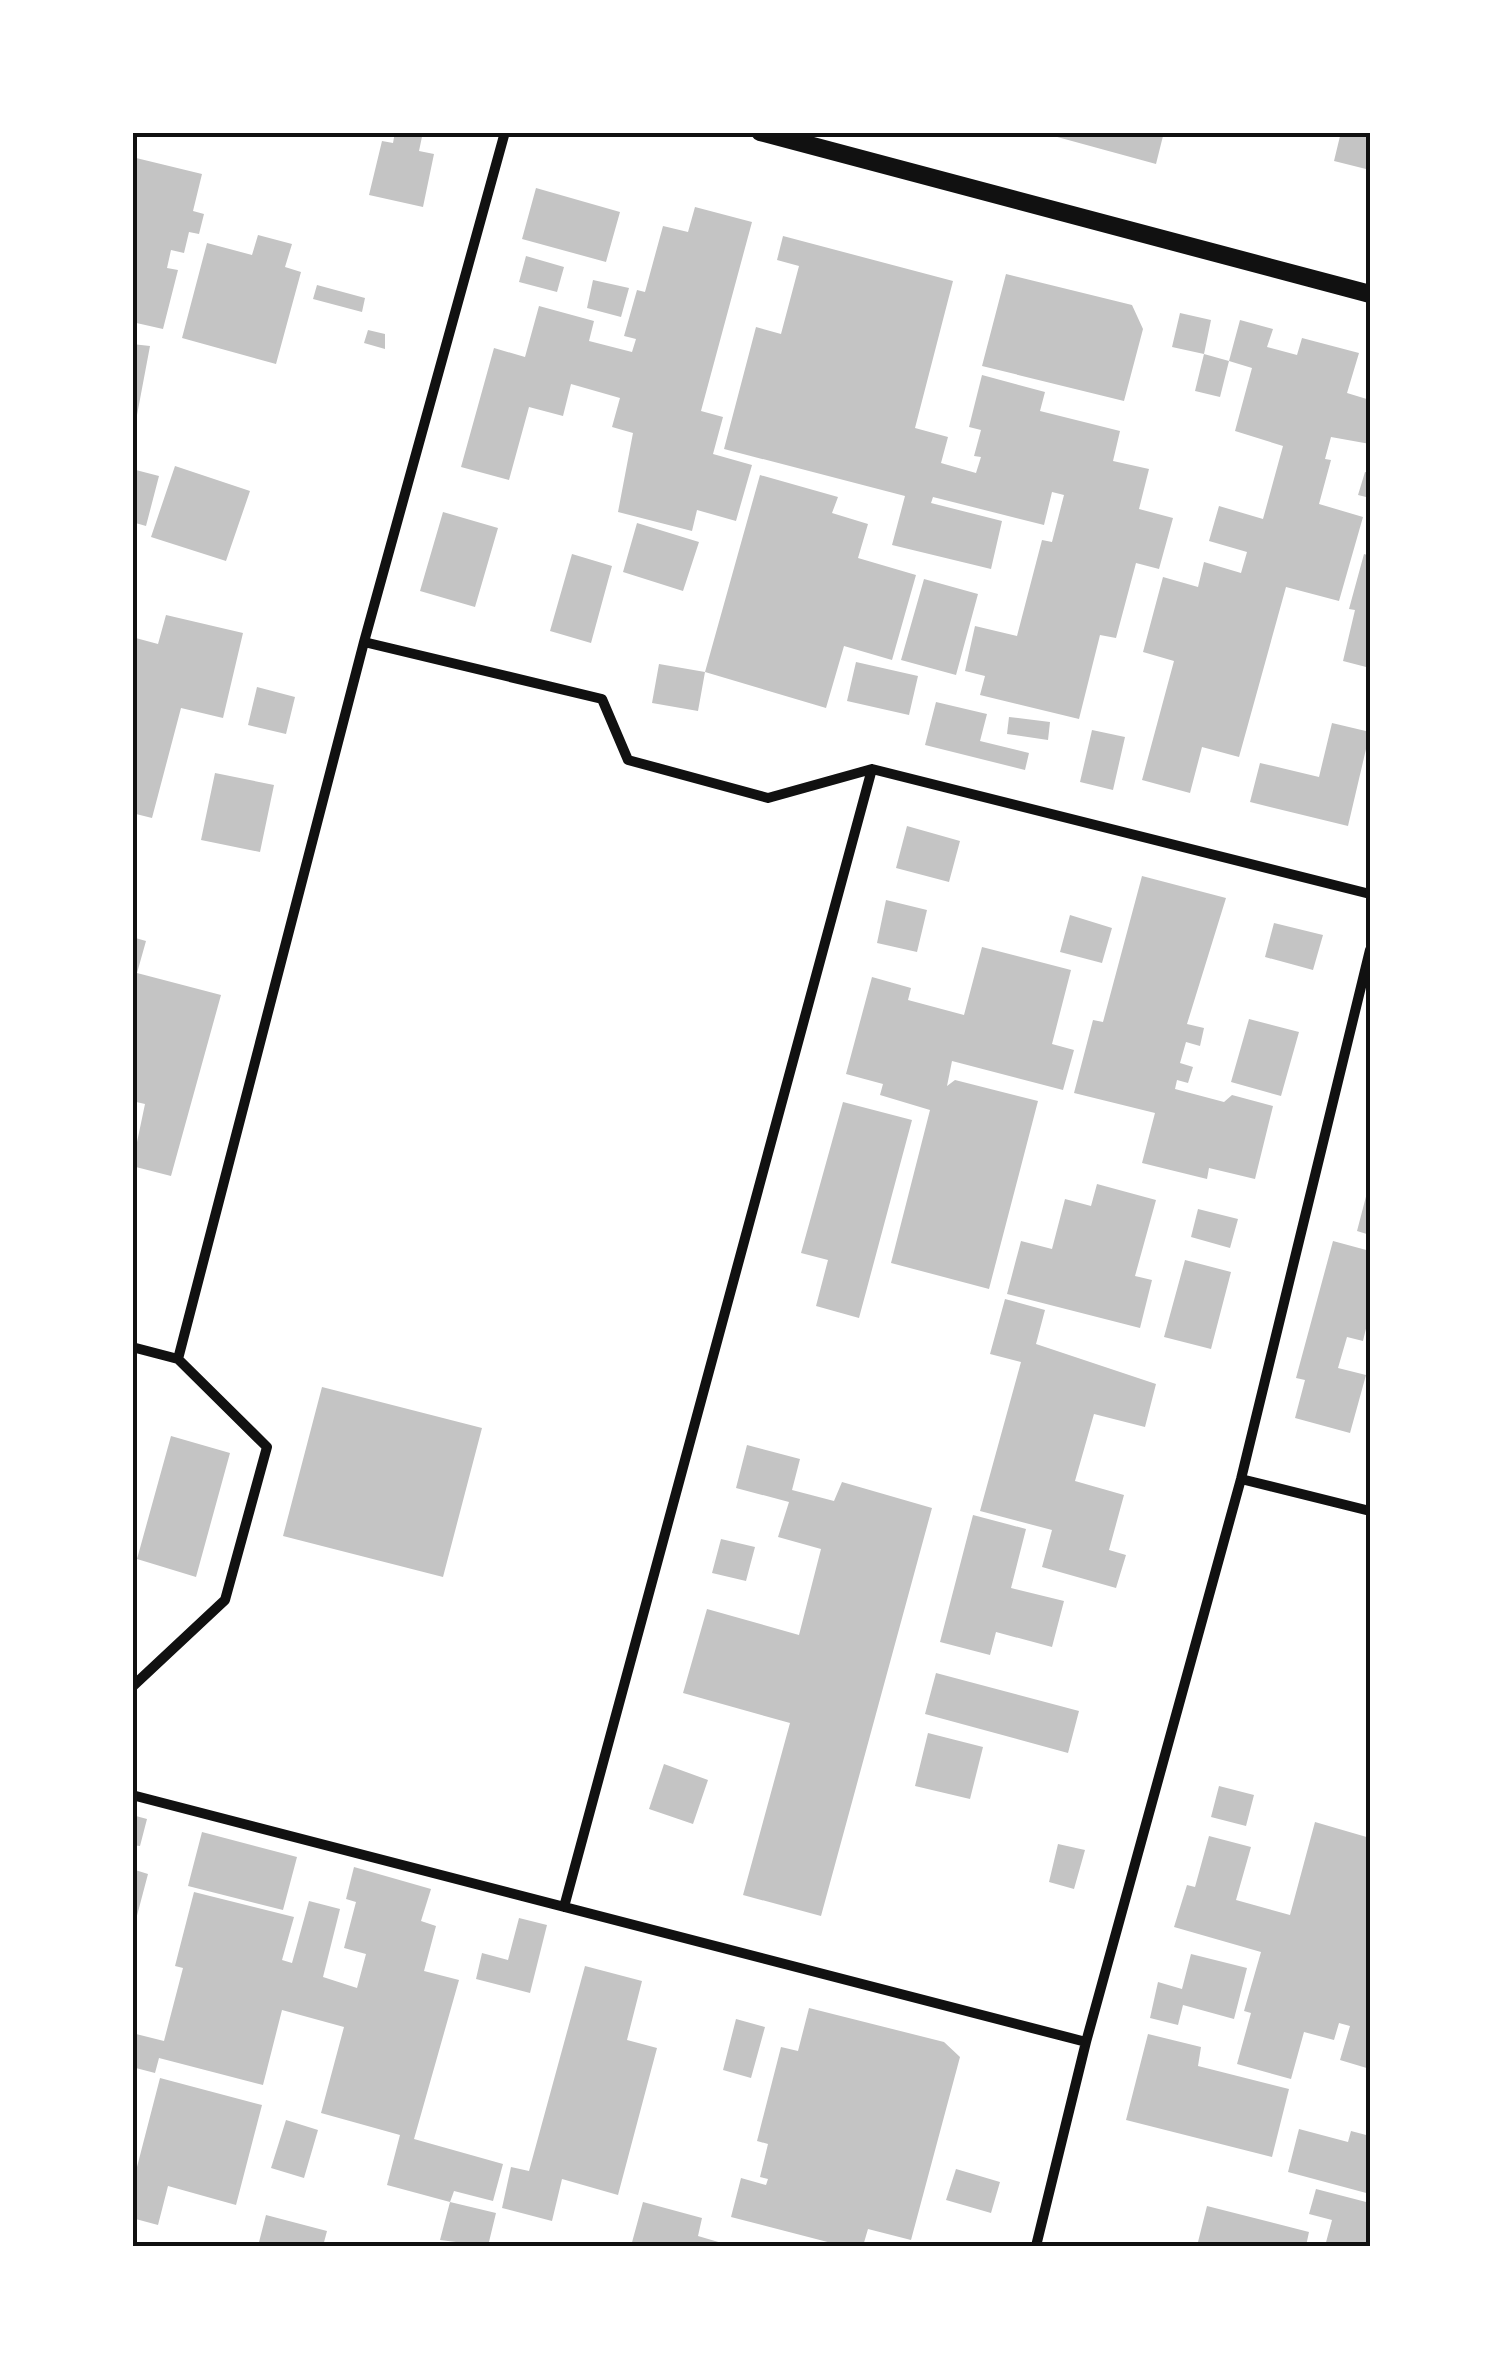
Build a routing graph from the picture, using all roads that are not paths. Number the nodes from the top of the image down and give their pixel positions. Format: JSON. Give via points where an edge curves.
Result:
{"nodes":[{"id":1,"x":505,"y":132,"type":"edge"},
{"id":2,"x":760,"y":132,"type":"edge"},
{"id":3,"x":1370,"y":294,"type":"edge"},
{"id":4,"x":364,"y":642,"type":"junction"},
{"id":5,"x":872,"y":769,"type":"junction"},
{"id":6,"x":1370,"y":894,"type":"edge"},
{"id":7,"x":1370,"y":950,"type":"edge"},
{"id":8,"x":132,"y":1347,"type":"edge"},
{"id":9,"x":178,"y":1359,"type":"junction"},
{"id":10,"x":1241,"y":1479,"type":"junction"},
{"id":11,"x":1370,"y":1511,"type":"edge"},
{"id":12,"x":132,"y":1687,"type":"edge"},
{"id":13,"x":132,"y":1796,"type":"edge"},
{"id":14,"x":564,"y":1907,"type":"junction"},
{"id":15,"x":1086,"y":2042,"type":"junction"},
{"id":16,"x":1036,"y":2246,"type":"edge"}],
"edges":[{"from":1,"to":4,"type":"street"},
{"from":2,"to":3,"type":"street"},
{"from":4,"to":5,"type":"street","via":[[602,699],[628,760],[768,798]]},
{"from":4,"to":9,"type":"street"},
{"from":5,"to":6,"type":"street"},
{"from":5,"to":14,"type":"street"},
{"from":7,"to":10,"type":"street"},
{"from":8,"to":9,"type":"street"},
{"from":9,"to":12,"type":"street","via":[[267,1446],[225,1600]]},
{"from":10,"to":11,"type":"street"},
{"from":10,"to":15,"type":"street"},
{"from":13,"to":14,"type":"street"},
{"from":14,"to":15,"type":"street"},
{"from":15,"to":16,"type":"street"}]}
